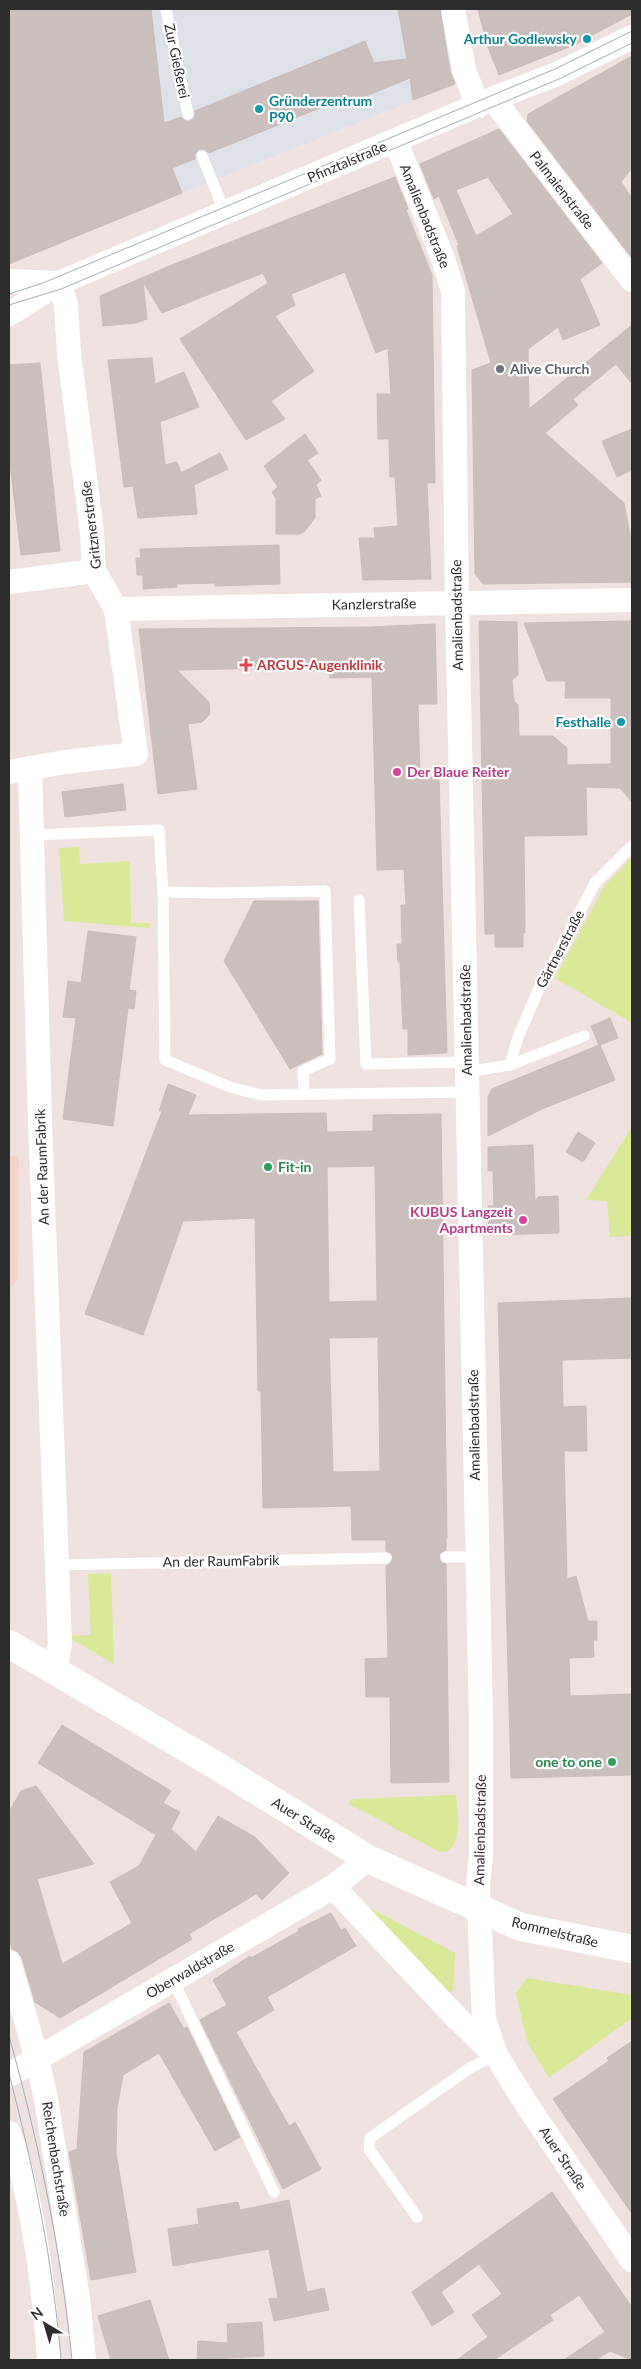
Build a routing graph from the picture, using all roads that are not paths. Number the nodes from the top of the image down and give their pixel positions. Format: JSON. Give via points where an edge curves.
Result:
{"nodes":[{"id":1,"x":166,"y":9,"type":"edge"},
{"id":2,"x":453,"y":9,"type":"edge"},
{"id":3,"x":632,"y":37,"type":"edge"},
{"id":4,"x":485,"y":103,"type":"junction"},
{"id":5,"x":188,"y":114,"type":"dead end"},
{"id":6,"x":396,"y":142,"type":"junction"},
{"id":7,"x":202,"y":156,"type":"dead end"},
{"id":8,"x":225,"y":213,"type":"junction"},
{"id":9,"x":632,"y":280,"type":"edge"},
{"id":10,"x":9,"y":282,"type":"edge"},
{"id":11,"x":59,"y":283,"type":"junction"},
{"id":12,"x":9,"y":314,"type":"edge"},
{"id":13,"x":94,"y":571,"type":"junction"},
{"id":14,"x":9,"y":582,"type":"edge"},
{"id":15,"x":632,"y":600,"type":"edge"},
{"id":16,"x":457,"y":602,"type":"junction"},
{"id":17,"x":116,"y":609,"type":"junction"},
{"id":18,"x":19,"y":770,"type":"edge"},
{"id":19,"x":32,"y":835,"type":"junction"},
{"id":20,"x":632,"y":846,"type":"edge"},
{"id":21,"x":163,"y":892,"type":"junction"},
{"id":22,"x":359,"y":900,"type":"dead end"},
{"id":23,"x":584,"y":1036,"type":"dead end"},
{"id":24,"x":510,"y":1066,"type":"junction"},
{"id":25,"x":467,"y":1076,"type":"junction"},
{"id":26,"x":304,"y":1094,"type":"junction"},
{"id":27,"x":446,"y":1557,"type":"dead end"},
{"id":28,"x":478,"y":1557,"type":"junction"},
{"id":29,"x":386,"y":1558,"type":"dead end"},
{"id":30,"x":56,"y":1565,"type":"junction"},
{"id":31,"x":9,"y":1644,"type":"edge"},
{"id":32,"x":55,"y":1671,"type":"junction"},
{"id":33,"x":368,"y":1858,"type":"junction"},
{"id":34,"x":333,"y":1887,"type":"junction"},
{"id":35,"x":479,"y":1909,"type":"junction"},
{"id":36,"x":632,"y":1949,"type":"edge"},
{"id":37,"x":9,"y":1962,"type":"edge"},
{"id":38,"x":172,"y":1980,"type":"junction"},
{"id":39,"x":496,"y":2056,"type":"junction"},
{"id":40,"x":37,"y":2059,"type":"junction"},
{"id":41,"x":9,"y":2076,"type":"edge"},
{"id":42,"x":9,"y":2133,"type":"edge"},
{"id":43,"x":274,"y":2192,"type":"dead end"},
{"id":44,"x":417,"y":2217,"type":"dead end"},
{"id":45,"x":632,"y":2260,"type":"edge"},
{"id":46,"x":49,"y":2360,"type":"edge"},
{"id":47,"x":84,"y":2360,"type":"edge"}],
"edges":[{"from":1,"to":5,"type":"lane","name":"Zur Gießerei"},
{"from":2,"to":4,"type":"street","name":"Palmaienstraße","via":[[464,70]]},
{"from":3,"to":4,"type":"street","name":"Pfinztalstraße","via":[[557,74]]},
{"from":4,"to":6,"type":"street","name":"Pfinztalstraße"},
{"from":4,"to":9,"type":"street","name":"Palmaienstraße"},
{"from":6,"to":8,"type":"street","name":"Pfinztalstraße"},
{"from":6,"to":16,"type":"street","name":"Amalienbadstraße","via":[[454,291]]},
{"from":7,"to":8,"type":"lane"},
{"from":8,"to":11,"type":"street","name":"Pfinztalstraße"},
{"from":10,"to":11,"type":"street","name":"Pfinztalstraße"},
{"from":11,"to":12,"type":"street","name":"Pfinztalstraße"},
{"from":11,"to":13,"type":"street","name":"Gritznerstraße","via":[[66,304]]},
{"from":13,"to":14,"type":"street"},
{"from":13,"to":17,"type":"street","name":"Gritznerstraße"},
{"from":15,"to":16,"type":"street","name":"Kanzlerstraße"},
{"from":16,"to":17,"type":"street","name":"Kanzlerstraße"},
{"from":16,"to":25,"type":"street","name":"Amalienbadstraße"},
{"from":17,"to":18,"type":"street","name":"Gritznerstraße","via":[[136,754]]},
{"from":18,"to":19,"type":"street","name":"An der RaumFabrik"},
{"from":19,"to":21,"type":"lane","via":[[159,830]]},
{"from":19,"to":30,"type":"street","name":"An der RaumFabrik"},
{"from":20,"to":24,"type":"lane","name":"Gärtnerstraße","via":[[595,883],[538,991],[518,1037]]},
{"from":21,"to":26,"type":"lane","via":[[166,1060],[230,1087],[262,1095]]},
{"from":21,"to":26,"type":"lane","via":[[325,891],[330,1059],[303,1071]]},
{"from":22,"to":25,"type":"lane","via":[[366,1064]]},
{"from":23,"to":24,"type":"lane"},
{"from":24,"to":25,"type":"lane"},
{"from":25,"to":26,"type":"lane"},
{"from":25,"to":28,"type":"street","name":"Amalienbadstraße"},
{"from":27,"to":28,"type":"lane"},
{"from":28,"to":35,"type":"street","name":"Amalienbadstraße"},
{"from":29,"to":30,"type":"lane","name":"An der RaumFabrik"},
{"from":30,"to":32,"type":"street","name":"An der RaumFabrik","via":[[60,1644]]},
{"from":31,"to":32,"type":"main road","name":"Auer Straße"},
{"from":32,"to":33,"type":"main road","name":"Auer Straße"},
{"from":33,"to":34,"type":"street","name":"Oberwaldstraße"},
{"from":33,"to":35,"type":"main road","name":"Auer Straße"},
{"from":34,"to":38,"type":"street","name":"Oberwaldstraße"},
{"from":34,"to":39,"type":"street","name":"Auer Straße"},
{"from":35,"to":36,"type":"main road","name":"Rommelstraße","via":[[521,1927]]},
{"from":35,"to":39,"type":"street","name":"Auer Straße","via":[[484,2019]]},
{"from":37,"to":40,"type":"street","name":"Reichenbachstraße"},
{"from":38,"to":40,"type":"street","name":"Oberwaldstraße"},
{"from":38,"to":43,"type":"lane"},
{"from":39,"to":44,"type":"lane","via":[[470,2068],[370,2138],[369,2149]]},
{"from":39,"to":45,"type":"street","name":"Auer Straße"},
{"from":40,"to":41,"type":"street","name":"Oberwaldstraße"},
{"from":40,"to":47,"type":"street","name":"Reichenbachstraße","via":[[69,2237]]},
{"from":42,"to":46,"type":"street","via":[[21,2167],[37,2254]]}]}
